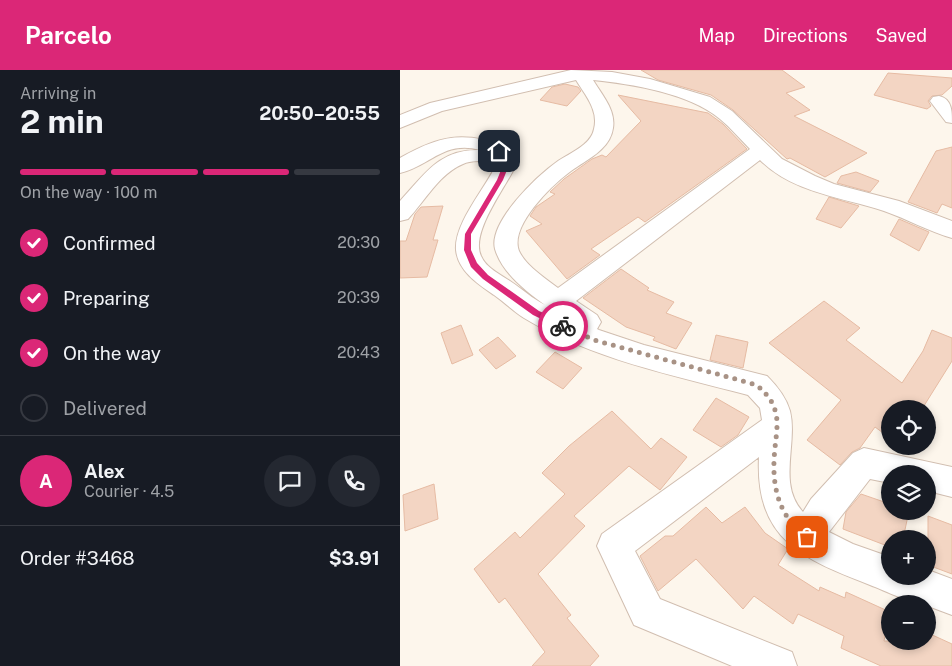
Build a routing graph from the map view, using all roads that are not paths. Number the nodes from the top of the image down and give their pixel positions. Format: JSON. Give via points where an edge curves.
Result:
{"nodes":[{"id":1,"x":580,"y":72,"type":"edge"},
{"id":2,"x":939,"y":101,"type":"dead end"},
{"id":3,"x":952,"y":118,"type":"edge"},
{"id":4,"x":400,"y":122,"type":"edge"},
{"id":5,"x":761,"y":150,"type":"junction"},
{"id":6,"x":504,"y":161,"type":"junction"},
{"id":7,"x":400,"y":167,"type":"edge"},
{"id":8,"x":400,"y":214,"type":"edge"},
{"id":9,"x":952,"y":230,"type":"edge"},
{"id":10,"x":557,"y":302,"type":"junction"},
{"id":11,"x":655,"y":358,"type":"junction"},
{"id":12,"x":777,"y":426,"type":"junction"},
{"id":13,"x":881,"y":466,"type":"edge"},
{"id":14,"x":936,"y":478,"type":"edge"},
{"id":15,"x":952,"y":482,"type":"edge"},
{"id":16,"x":807,"y":537,"type":"junction"},
{"id":17,"x":881,"y":571,"type":"edge"},
{"id":18,"x":919,"y":585,"type":"edge"},
{"id":19,"x":952,"y":597,"type":"edge"},
{"id":20,"x":778,"y":666,"type":"edge"}],
"edges":[{"from":1,"to":4,"type":"street","via":[[436,107]]},
{"from":1,"to":5,"type":"street","via":[[650,84],[704,101],[726,115]]},
{"from":1,"to":10,"type":"street","via":[[604,110],[602,137],[538,188],[506,238],[506,249],[523,274]]},
{"from":2,"to":3,"type":"street"},
{"from":5,"to":9,"type":"street","via":[[775,163],[827,189],[891,206]]},
{"from":5,"to":10,"type":"street"},
{"from":6,"to":7,"type":"street","via":[[499,151],[489,146],[477,141],[462,141],[426,151]]},
{"from":6,"to":8,"type":"street","via":[[472,154],[457,158],[429,179]]},
{"from":6,"to":11,"type":"street","via":[[506,165],[500,180],[468,234],[468,250],[474,265],[536,313],[594,340]]},
{"from":10,"to":11,"type":"street","via":[[598,330]]},
{"from":11,"to":12,"type":"street","via":[[757,385],[769,396],[776,410]]},
{"from":12,"to":16,"type":"street","via":[[773,467],[775,489],[782,510],[796,529]]},
{"from":12,"to":20,"type":"street","via":[[614,546],[647,612]]},
{"from":13,"to":16,"type":"street","via":[[864,463],[823,511]]},
{"from":14,"to":15,"type":"street"},
{"from":16,"to":17,"type":"street"},
{"from":18,"to":19,"type":"street"}]}
